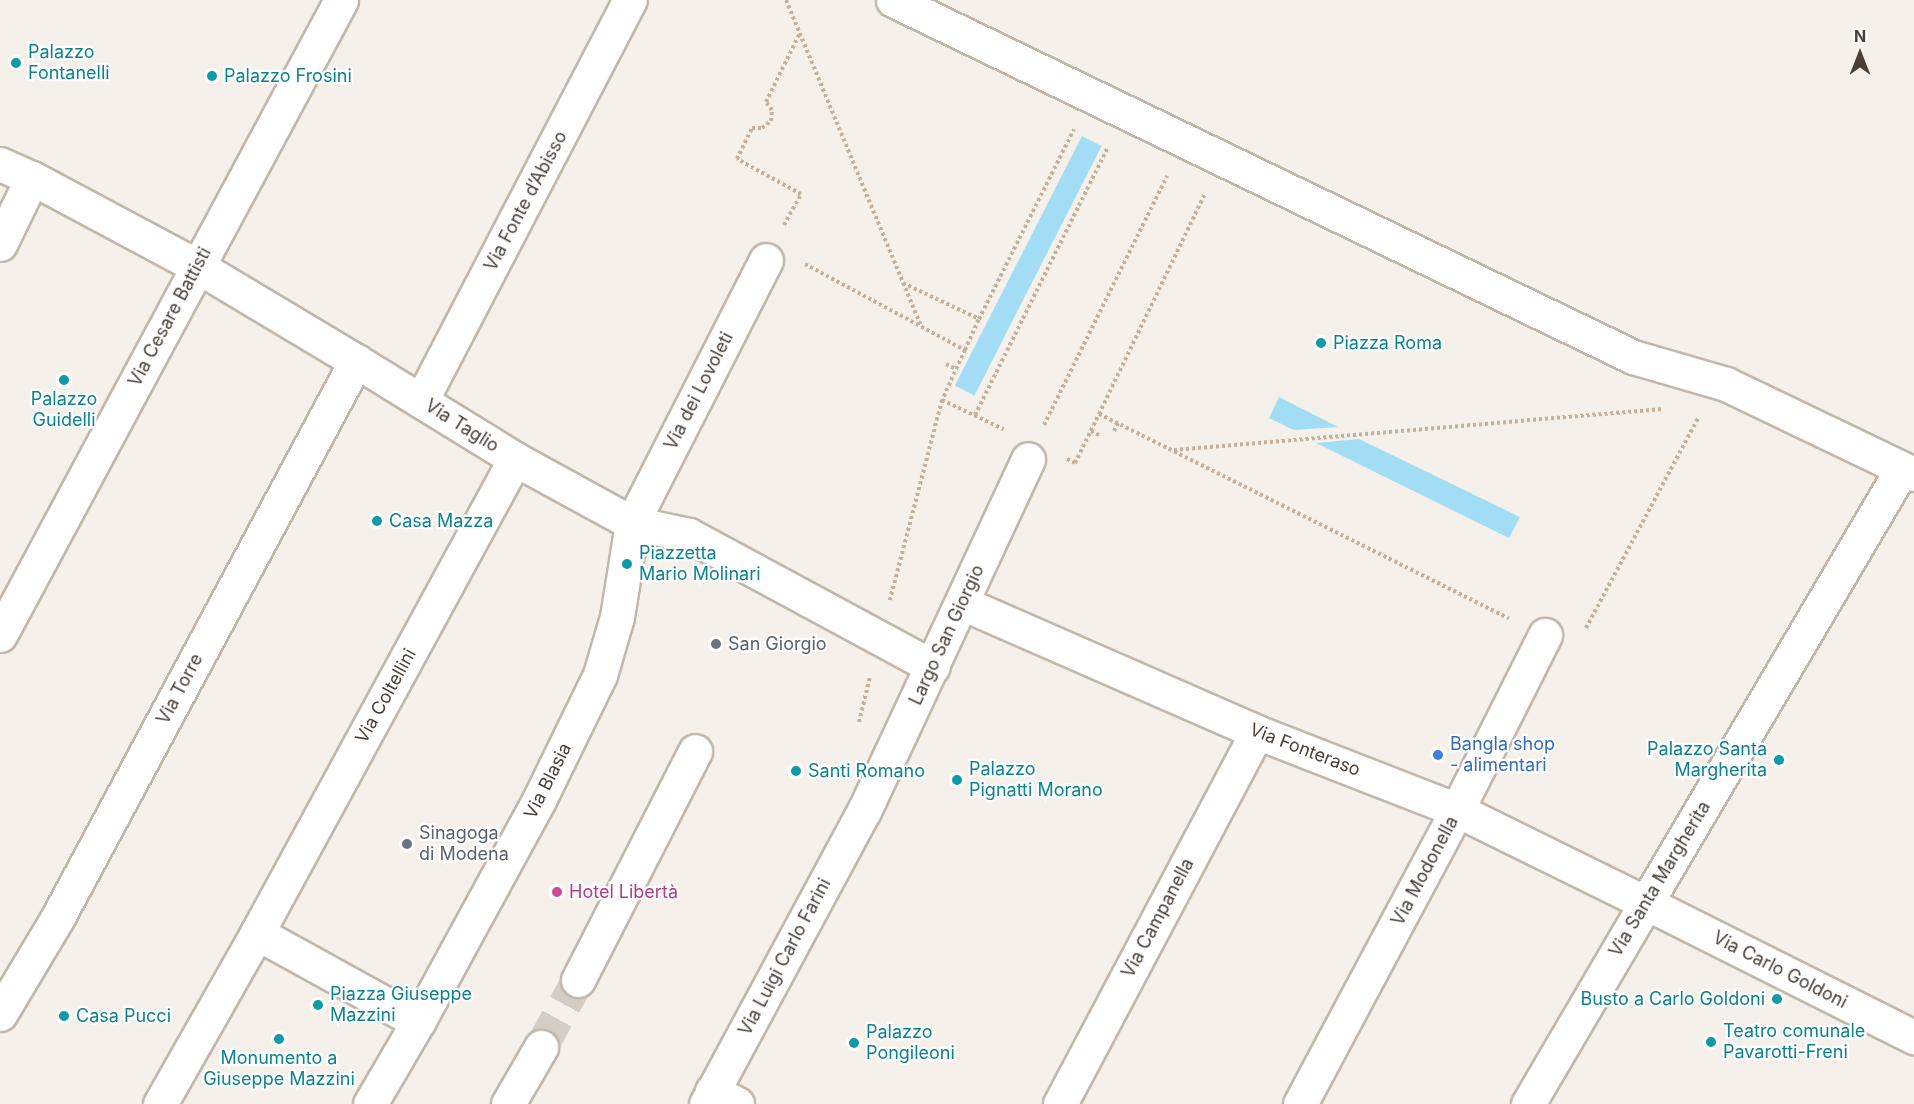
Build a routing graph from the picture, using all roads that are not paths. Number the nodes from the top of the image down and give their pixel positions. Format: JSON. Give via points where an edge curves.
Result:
{"nodes":[{"id":1,"x":341,"y":0,"type":"edge"},
{"id":2,"x":630,"y":0,"type":"edge"},
{"id":3,"x":892,"y":0,"type":"edge"},
{"id":4,"x":0,"y":164,"type":"edge"},
{"id":5,"x":32,"y":178,"type":"junction"},
{"id":6,"x":0,"y":243,"type":"edge"},
{"id":7,"x":770,"y":253,"type":"road end"},
{"id":8,"x":196,"y":266,"type":"junction"},
{"id":9,"x":356,"y":361,"type":"junction"},
{"id":10,"x":421,"y":401,"type":"junction"},
{"id":11,"x":1032,"y":452,"type":"road end"},
{"id":12,"x":515,"y":459,"type":"junction"},
{"id":13,"x":1908,"y":472,"type":"edge"},
{"id":14,"x":632,"y":522,"type":"junction"},
{"id":15,"x":962,"y":603,"type":"junction"},
{"id":16,"x":0,"y":635,"type":"edge"},
{"id":17,"x":1545,"y":635,"type":"road end"},
{"id":18,"x":933,"y":667,"type":"junction"},
{"id":19,"x":1257,"y":732,"type":"junction"},
{"id":20,"x":695,"y":751,"type":"dead end"},
{"id":21,"x":1457,"y":810,"type":"junction"},
{"id":22,"x":864,"y":811,"type":"joint"},
{"id":23,"x":1646,"y":903,"type":"junction"},
{"id":24,"x":258,"y":933,"type":"junction"},
{"id":25,"x":579,"y":980,"type":"tunnel mouth"},
{"id":26,"x":0,"y":1014,"type":"edge"},
{"id":27,"x":418,"y":1022,"type":"junction"},
{"id":28,"x":1914,"y":1037,"type":"edge"},
{"id":29,"x":541,"y":1047,"type":"tunnel mouth"},
{"id":30,"x":719,"y":1100,"type":"edge"},
{"id":31,"x":160,"y":1104,"type":"edge"},
{"id":32,"x":370,"y":1104,"type":"edge"},
{"id":33,"x":508,"y":1104,"type":"edge"},
{"id":34,"x":1060,"y":1104,"type":"edge"},
{"id":35,"x":1300,"y":1104,"type":"edge"},
{"id":36,"x":1528,"y":1104,"type":"edge"}],
"edges":[{"from":1,"to":8,"type":"street","name":"Via Cesare Battisti"},
{"from":2,"to":10,"type":"street","name":"Via Fonte d’Abisso"},
{"from":3,"to":13,"type":"street","via":[[1634,357],[1726,384]]},
{"from":4,"to":5,"type":"street","name":"Via Taglio"},
{"from":5,"to":6,"type":"street"},
{"from":5,"to":8,"type":"street","name":"Via Taglio"},
{"from":7,"to":14,"type":"street","name":"Via dei Lovoleti"},
{"from":8,"to":9,"type":"street","name":"Via Taglio"},
{"from":8,"to":16,"type":"street","name":"Via Cesare Battisti"},
{"from":9,"to":10,"type":"street","name":"Via Taglio"},
{"from":9,"to":26,"type":"street","name":"Via Torre","via":[[58,917]]},
{"from":10,"to":12,"type":"street","name":"Via Taglio"},
{"from":11,"to":15,"type":"street","name":"Largo San Giorgio"},
{"from":12,"to":14,"type":"street","name":"Via Taglio"},
{"from":12,"to":24,"type":"street","name":"Via Coltellini"},
{"from":13,"to":23,"type":"street","name":"Via Santa Margherita"},
{"from":14,"to":18,"type":"street","name":"Via Taglio","via":[[689,535]]},
{"from":14,"to":27,"type":"street","name":"Via Blasia","via":[[617,617],[600,675],[539,800]]},
{"from":15,"to":18,"type":"street","name":"Largo San Giorgio"},
{"from":15,"to":19,"type":"street","name":"Via Fonteraso"},
{"from":17,"to":21,"type":"street","name":"Via Modonella"},
{"from":18,"to":22,"type":"street","name":"Largo San Giorgio"},
{"from":19,"to":21,"type":"street","name":"Via Fonteraso"},
{"from":19,"to":34,"type":"street","name":"Via Campanella"},
{"from":20,"to":25,"type":"street"},
{"from":21,"to":23,"type":"street","name":"Via Fonteraso"},
{"from":21,"to":35,"type":"street","name":"Via Modonella"},
{"from":22,"to":30,"type":"street","name":"Via Luigi Carlo Farini"},
{"from":23,"to":28,"type":"street","name":"Via Carlo Goldoni"},
{"from":23,"to":36,"type":"street","name":"Via Santa Margherita"},
{"from":24,"to":27,"type":"street"},
{"from":24,"to":31,"type":"street"},
{"from":27,"to":32,"type":"street"},
{"from":29,"to":33,"type":"street"}]}
